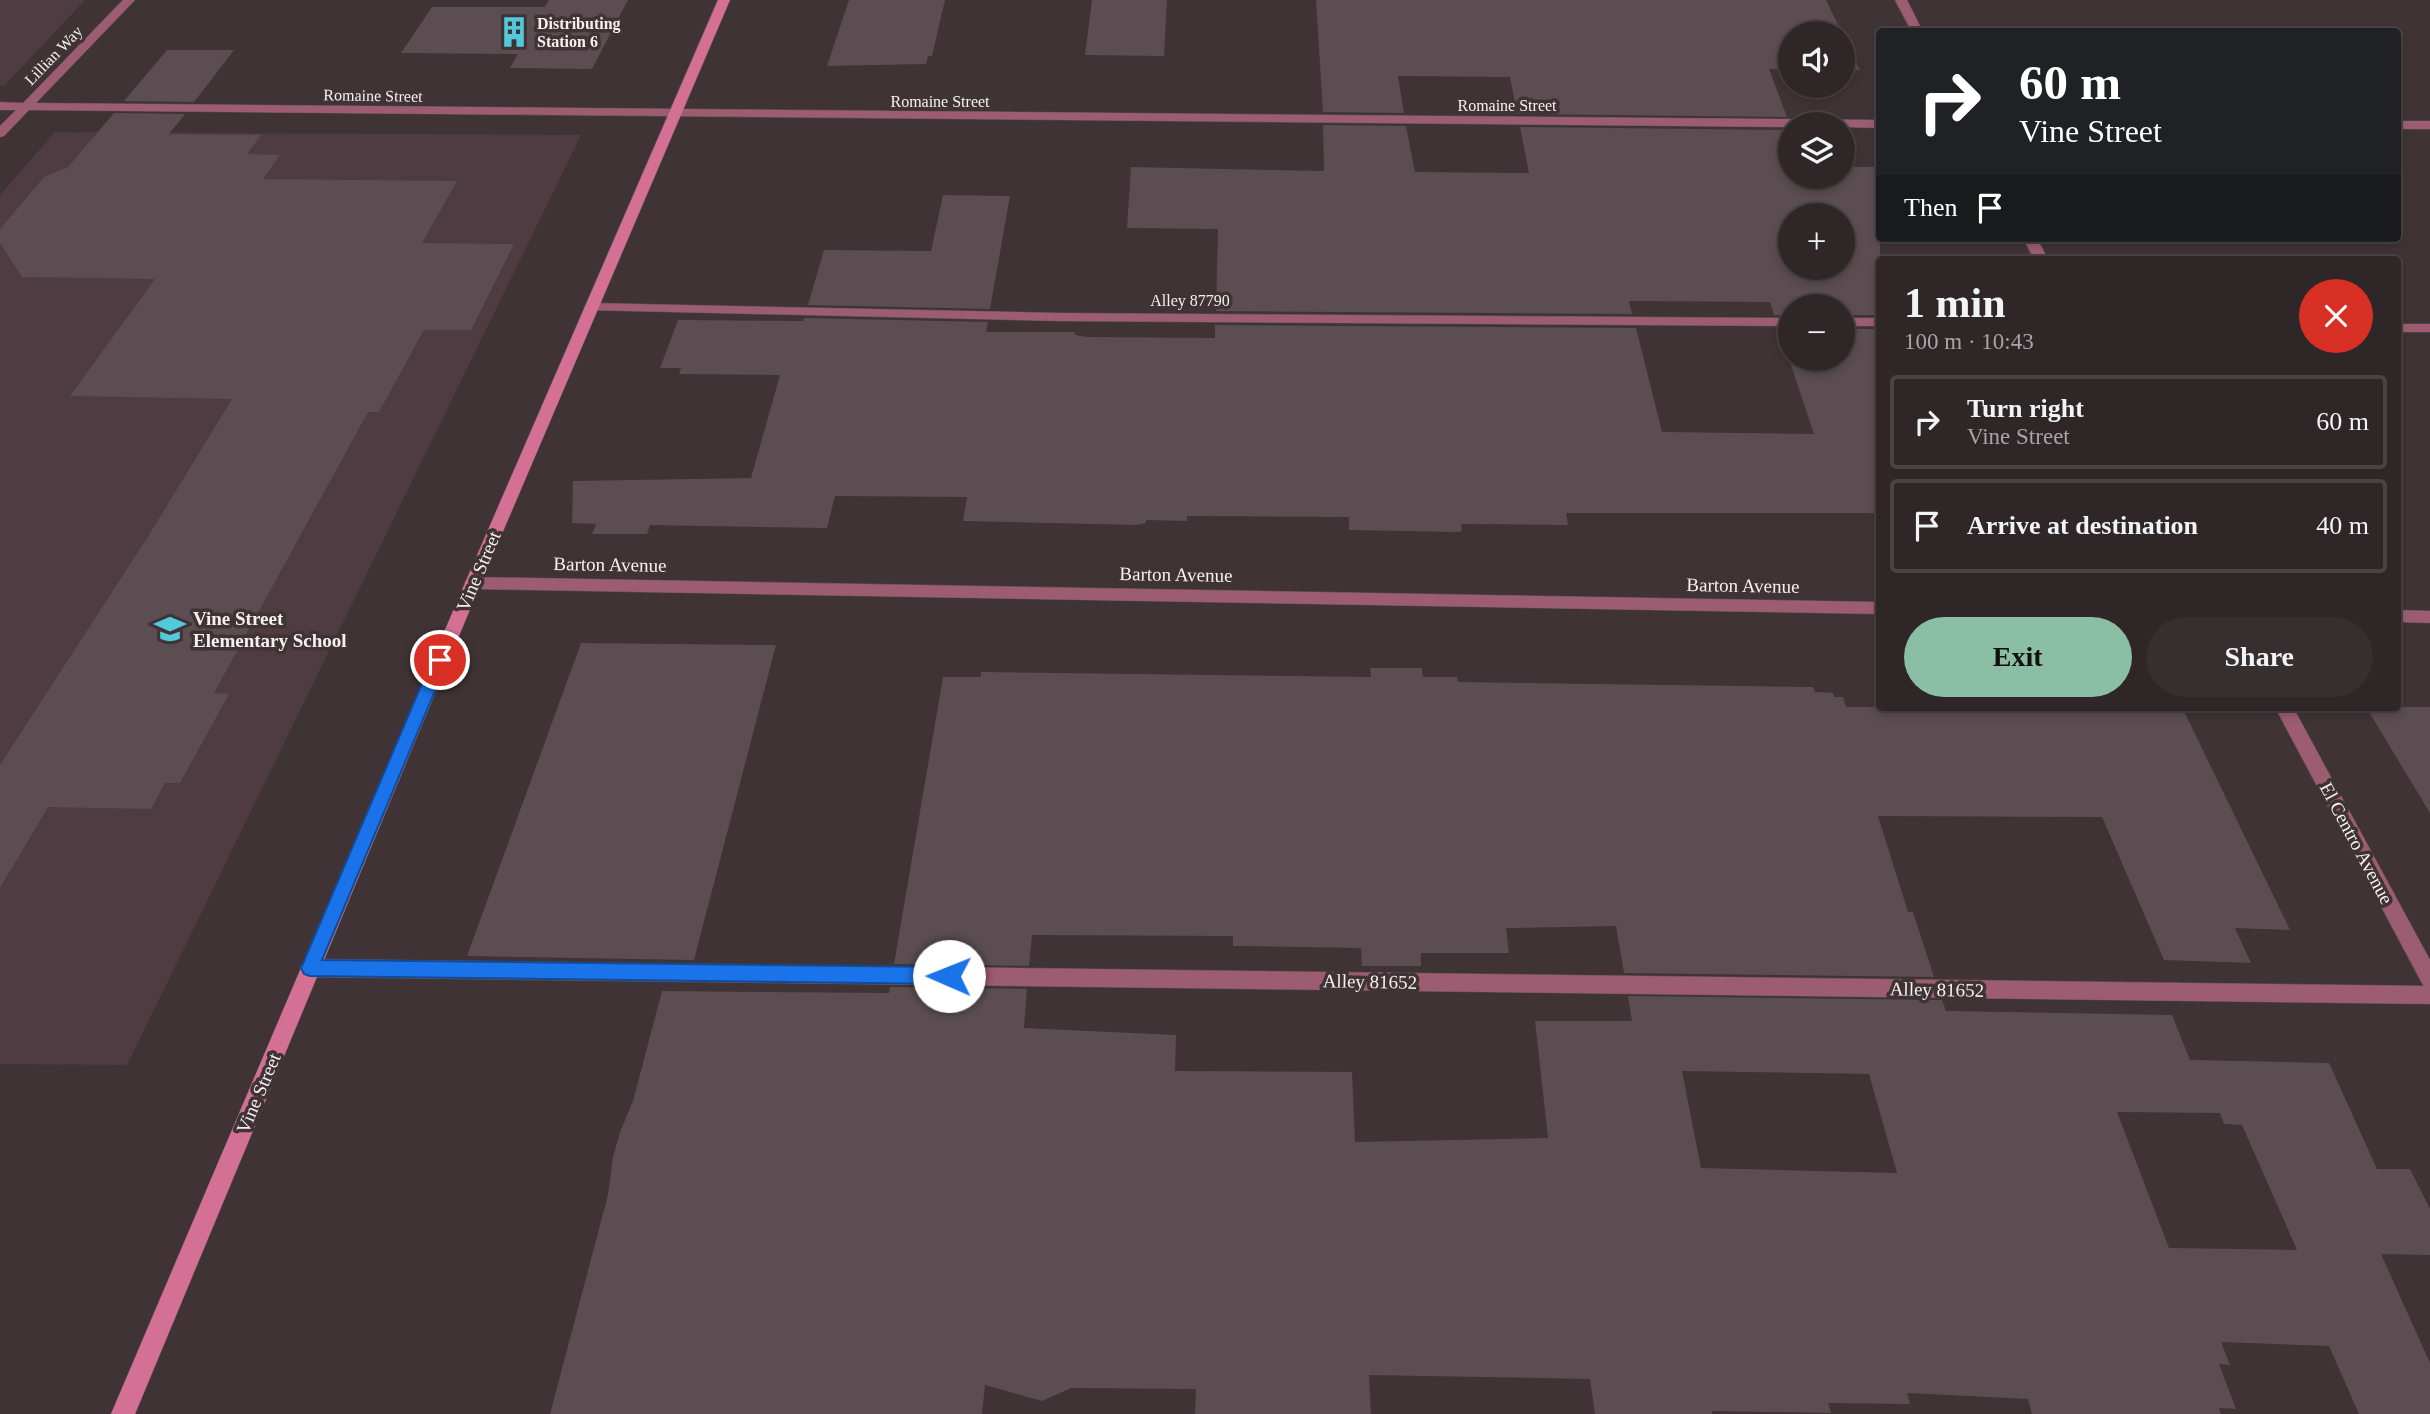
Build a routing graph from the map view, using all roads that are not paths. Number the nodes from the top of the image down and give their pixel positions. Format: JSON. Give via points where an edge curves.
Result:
{"nodes":[{"id":1,"x":129,"y":0,"type":"edge"},
{"id":2,"x":724,"y":0,"type":"edge"},
{"id":3,"x":1901,"y":0,"type":"edge"},
{"id":4,"x":1916,"y":28,"type":"edge"},
{"id":5,"x":0,"y":106,"type":"edge"},
{"id":6,"x":26,"y":106,"type":"junction"},
{"id":7,"x":673,"y":115,"type":"junction"},
{"id":8,"x":1876,"y":124,"type":"edge"},
{"id":9,"x":2401,"y":125,"type":"edge"},
{"id":10,"x":2430,"y":125,"type":"edge"},
{"id":11,"x":0,"y":133,"type":"edge"},
{"id":12,"x":591,"y":307,"type":"junction"},
{"id":13,"x":1778,"y":321,"type":"edge"},
{"id":14,"x":1855,"y":322,"type":"edge"},
{"id":15,"x":1876,"y":322,"type":"edge"},
{"id":16,"x":2401,"y":328,"type":"edge"},
{"id":17,"x":2430,"y":328,"type":"edge"},
{"id":18,"x":473,"y":583,"type":"junction"},
{"id":19,"x":1876,"y":608,"type":"edge"},
{"id":20,"x":2401,"y":616,"type":"edge"},
{"id":21,"x":2430,"y":617,"type":"edge"},
{"id":22,"x":2286,"y":711,"type":"edge"},
{"id":23,"x":310,"y":968,"type":"junction"},
{"id":24,"x":2430,"y":979,"type":"edge"},
{"id":25,"x":2430,"y":995,"type":"edge"},
{"id":26,"x":123,"y":1414,"type":"edge"}],
"edges":[{"from":1,"to":6,"type":"street","name":"Lillian Way"},
{"from":2,"to":7,"type":"main road","name":"Vine Street"},
{"from":3,"to":4,"type":"street"},
{"from":5,"to":6,"type":"street","name":"Romaine Street"},
{"from":6,"to":7,"type":"street","name":"Romaine Street"},
{"from":6,"to":11,"type":"street","name":"Lillian Way"},
{"from":7,"to":8,"type":"street","name":"Romaine Street"},
{"from":7,"to":12,"type":"main road","name":"Vine Street"},
{"from":9,"to":10,"type":"street"},
{"from":12,"to":13,"type":"street","name":"Alley 87790","via":[[1059,317]]},
{"from":12,"to":18,"type":"main road","name":"Vine Street"},
{"from":14,"to":15,"type":"street"},
{"from":16,"to":17,"type":"street"},
{"from":18,"to":19,"type":"street","name":"Barton Avenue"},
{"from":18,"to":23,"type":"main road","name":"Vine Street"},
{"from":20,"to":21,"type":"street"},
{"from":22,"to":24,"type":"street","name":"El Centro Avenue"},
{"from":23,"to":25,"type":"street","name":"Alley 81652"},
{"from":23,"to":26,"type":"main road","name":"Vine Street"}]}
